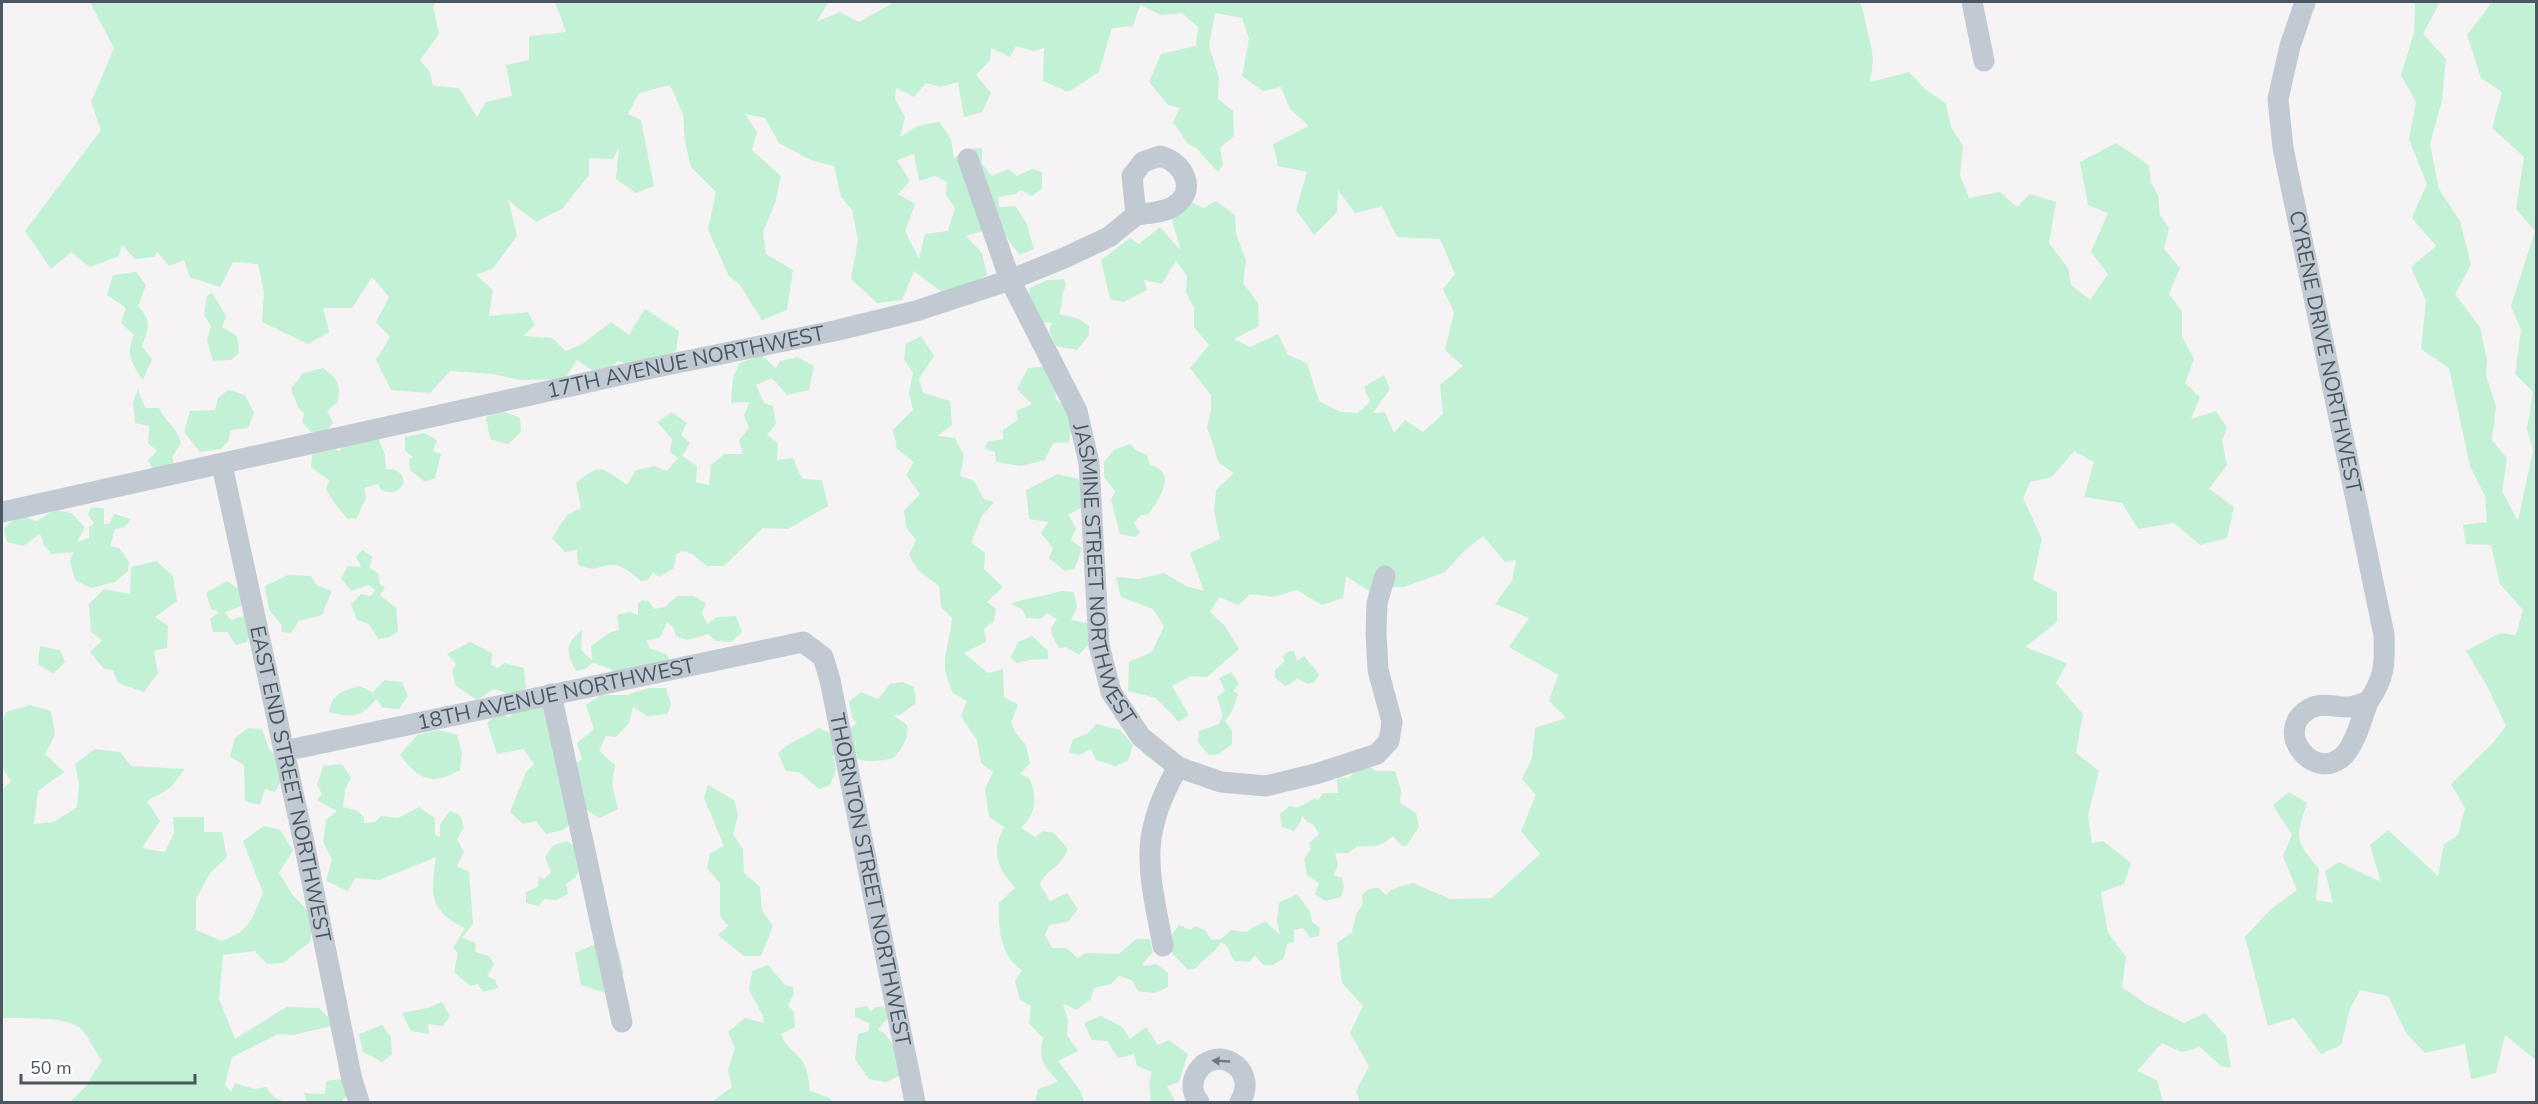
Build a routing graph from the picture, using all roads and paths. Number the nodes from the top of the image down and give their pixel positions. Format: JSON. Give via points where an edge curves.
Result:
{"nodes":[{"id":1,"x":1972,"y":2,"type":"edge"},
{"id":2,"x":2305,"y":2,"type":"edge"},
{"id":3,"x":1984,"y":61,"type":"dead end"},
{"id":4,"x":968,"y":159,"type":"dead end"},
{"id":5,"x":1136,"y":215,"type":"dead end"},
{"id":6,"x":1010,"y":280,"type":"junction"},
{"id":7,"x":222,"y":465,"type":"junction"},
{"id":8,"x":2,"y":512,"type":"edge"},
{"id":9,"x":1385,"y":576,"type":"dead end"},
{"id":10,"x":823,"y":657,"type":"joint"},
{"id":11,"x":551,"y":694,"type":"junction"},
{"id":12,"x":2368,"y":702,"type":"dead end"},
{"id":13,"x":284,"y":751,"type":"junction"},
{"id":14,"x":1178,"y":767,"type":"junction"},
{"id":15,"x":1163,"y":946,"type":"dead end"},
{"id":16,"x":622,"y":1022,"type":"dead end"},
{"id":17,"x":359,"y":1102,"type":"edge"},
{"id":18,"x":915,"y":1102,"type":"edge"},
{"id":19,"x":1199,"y":1102,"type":"edge"},
{"id":20,"x":1240,"y":1102,"type":"edge"}],
"edges":[{"from":1,"to":3,"type":"street"},
{"from":2,"to":12,"type":"street","name":"CYRENE DRIVE NORTHWEST","via":[[2278,99],[2283,148],[2384,634],[2385,664],[2378,688]]},
{"from":4,"to":6,"type":"street","name":"JASMINE STREET NORTHWEST"},
{"from":5,"to":6,"type":"street","name":"17TH AVENUE NORTHWEST","via":[[1109,237]]},
{"from":6,"to":7,"type":"street","name":"17TH AVENUE NORTHWEST","via":[[916,311],[834,331]]},
{"from":6,"to":14,"type":"street","name":"JASMINE STREET NORTHWEST","via":[[1077,411],[1089,463],[1099,645],[1111,692],[1141,737]]},
{"from":7,"to":8,"type":"street","name":"17TH AVENUE NORTHWEST"},
{"from":7,"to":13,"type":"street","name":"EAST END STREET NORTHWEST"},
{"from":9,"to":14,"type":"street","name":"JASMINE STREET NORTHWEST","via":[[1377,603],[1376,633],[1378,670],[1392,722],[1389,741],[1377,754],[1266,786],[1221,782]]},
{"from":10,"to":11,"type":"street","name":"18TH AVENUE NORTHWEST","via":[[803,642]]},
{"from":10,"to":18,"type":"street","name":"THORNTON STREET NORTHWEST"},
{"from":11,"to":13,"type":"street","name":"18TH AVENUE NORTHWEST"},
{"from":11,"to":16,"type":"street"},
{"from":13,"to":17,"type":"street","name":"EAST END STREET NORTHWEST"},
{"from":14,"to":15,"type":"street","via":[[1165,789],[1149,837],[1151,881]]},
{"from":20,"to":19,"type":"street","one_way":true,"via":[[1245,1077],[1234,1064],[1217,1059],[1201,1066],[1196,1073],[1193,1090]]}]}
